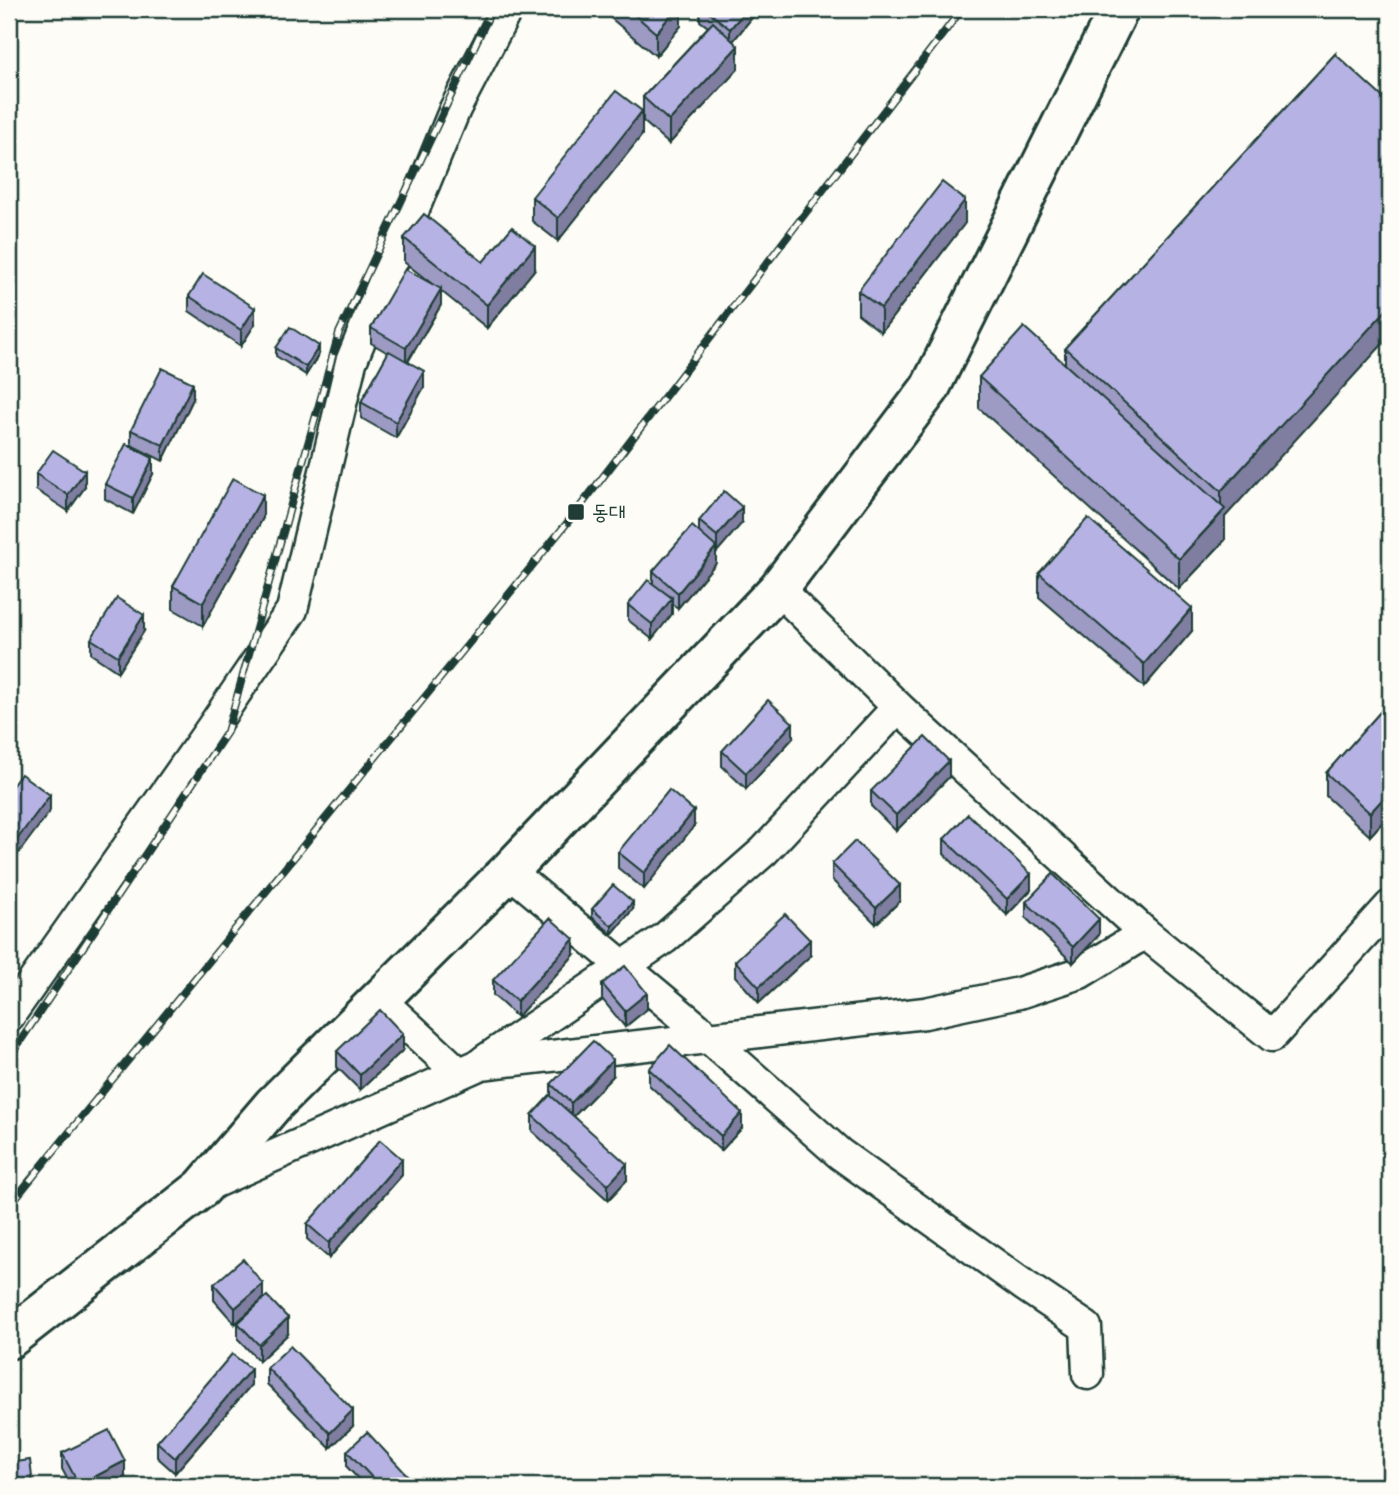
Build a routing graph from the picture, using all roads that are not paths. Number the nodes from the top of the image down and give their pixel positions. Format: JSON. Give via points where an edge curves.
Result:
{"nodes":[{"id":1,"x":507,"y":9,"type":"edge"},
{"id":2,"x":1119,"y":9,"type":"edge"},
{"id":3,"x":778,"y":589,"type":"junction"},
{"id":4,"x":898,"y":707,"type":"junction"},
{"id":5,"x":509,"y":871,"type":"junction"},
{"id":6,"x":1390,"y":906,"type":"edge"},
{"id":7,"x":1145,"y":933,"type":"junction"},
{"id":8,"x":622,"y":968,"type":"junction"},
{"id":9,"x":380,"y":1000,"type":"junction"},
{"id":10,"x":9,"y":1016,"type":"edge"},
{"id":11,"x":709,"y":1038,"type":"junction"},
{"id":12,"x":470,"y":1068,"type":"junction"},
{"id":13,"x":202,"y":1188,"type":"junction"},
{"id":14,"x":9,"y":1339,"type":"edge"},
{"id":15,"x":1088,"y":1374,"type":"dead end"}],
"edges":[{"from":1,"to":10,"type":"street","via":[[455,109],[351,362],[292,610]]},
{"from":2,"to":3,"type":"street","via":[[930,388]]},
{"from":3,"to":4,"type":"street"},
{"from":3,"to":5,"type":"street"},
{"from":4,"to":7,"type":"street"},
{"from":4,"to":8,"type":"street","via":[[764,851],[665,938]]},
{"from":5,"to":8,"type":"street"},
{"from":5,"to":9,"type":"street"},
{"from":6,"to":7,"type":"street","via":[[1272,1036]]},
{"from":7,"to":11,"type":"street","via":[[1080,973],[1019,993],[925,1013]]},
{"from":8,"to":11,"type":"street"},
{"from":8,"to":12,"type":"street"},
{"from":9,"to":12,"type":"street"},
{"from":9,"to":13,"type":"street","via":[[272,1105]]},
{"from":11,"to":12,"type":"street"},
{"from":11,"to":15,"type":"street","via":[[840,1154],[1086,1327]]},
{"from":12,"to":13,"type":"street"},
{"from":13,"to":14,"type":"street"}]}
